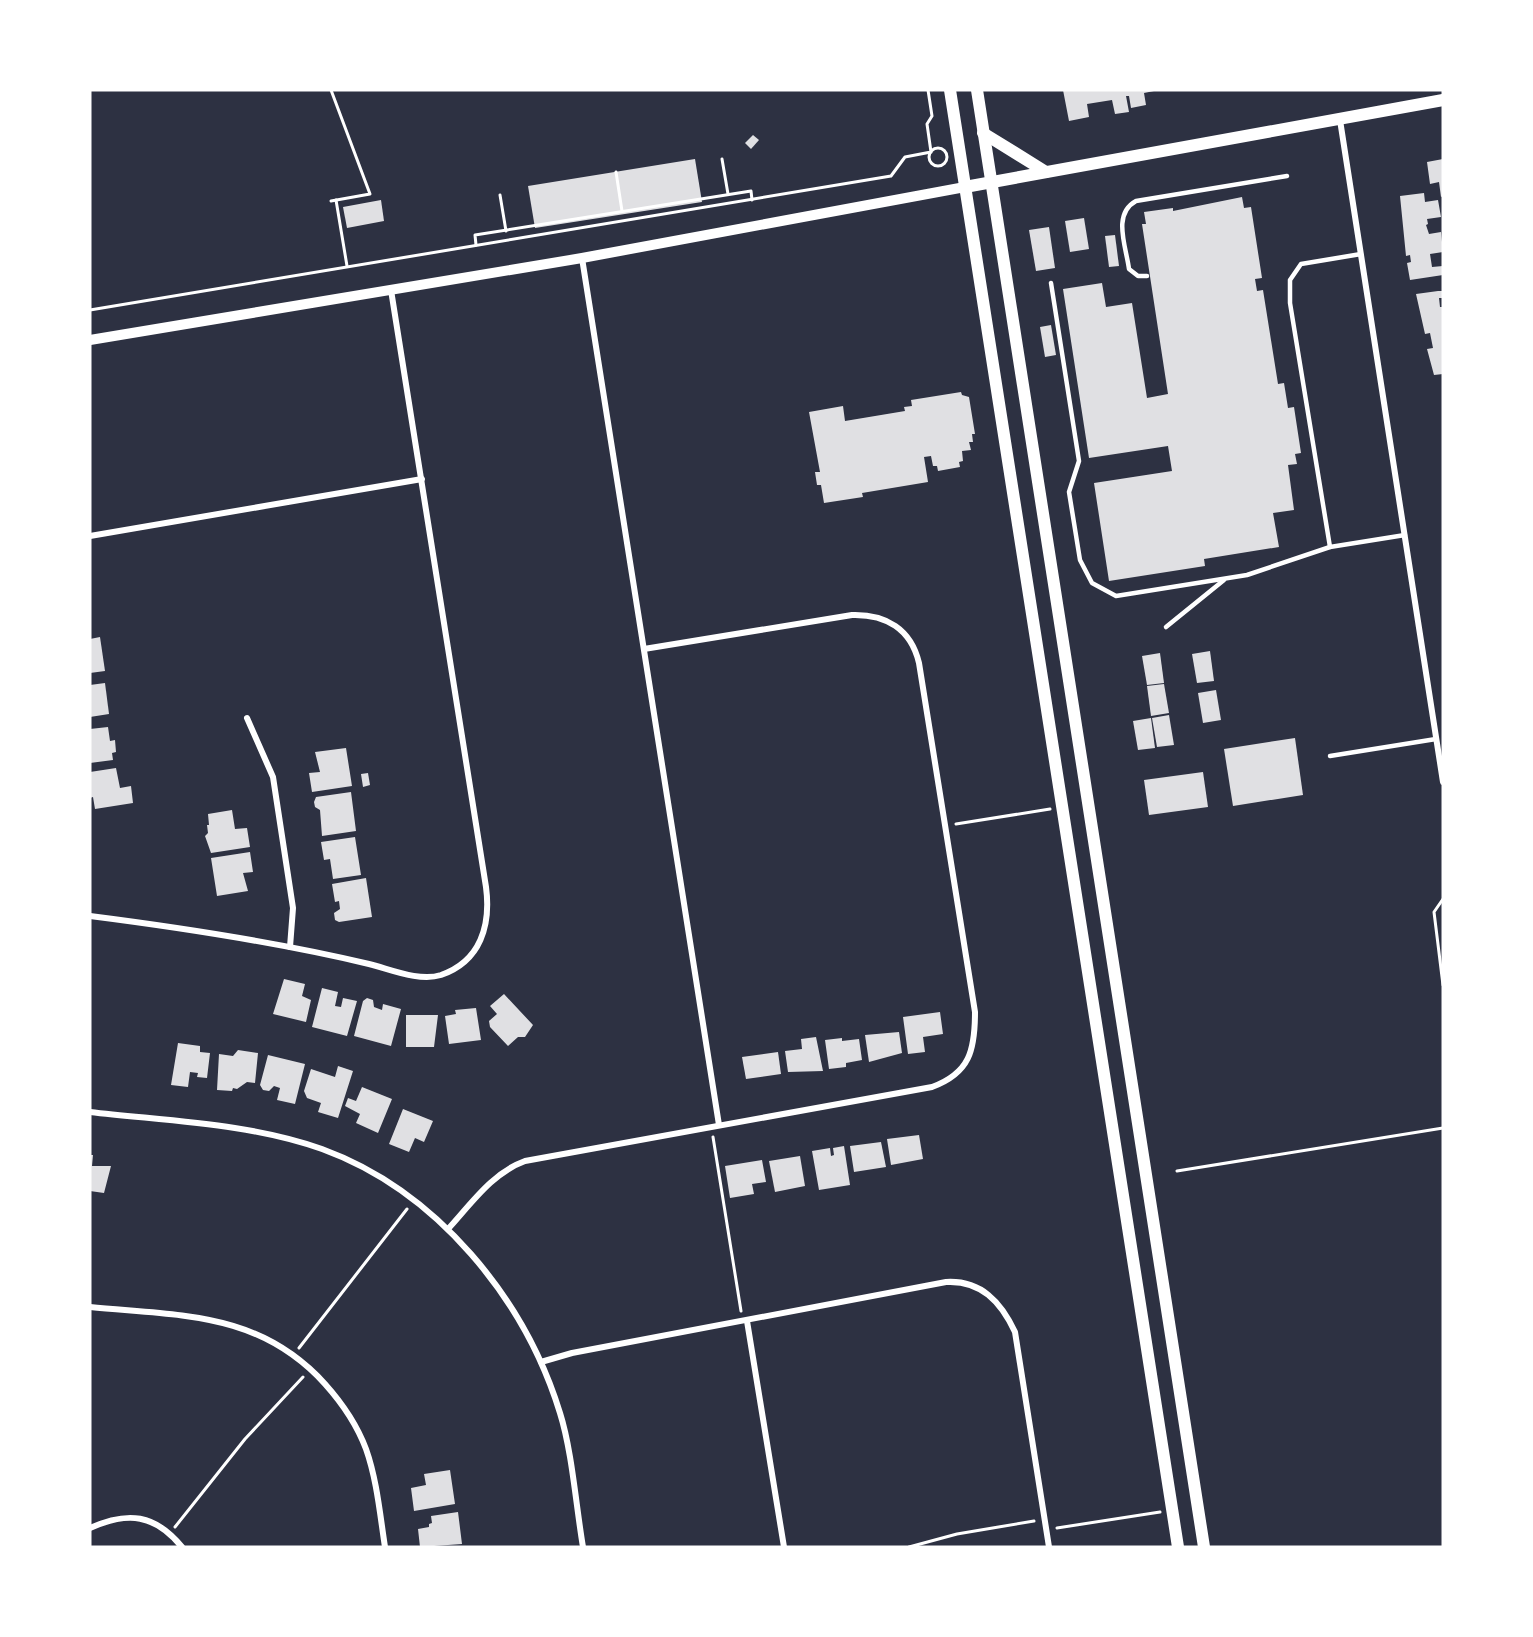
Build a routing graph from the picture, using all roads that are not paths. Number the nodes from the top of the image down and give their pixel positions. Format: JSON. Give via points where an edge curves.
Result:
{"nodes":[{"id":1,"x":950,"y":90,"type":"edge"},
{"id":2,"x":977,"y":90,"type":"edge"},
{"id":3,"x":1443,"y":100,"type":"edge"},
{"id":4,"x":1340,"y":120,"type":"junction"},
{"id":5,"x":983,"y":133,"type":"junction"},
{"id":6,"x":1046,"y":172,"type":"junction"},
{"id":7,"x":1287,"y":176,"type":"dead end"},
{"id":8,"x":990,"y":182,"type":"junction"},
{"id":9,"x":965,"y":187,"type":"junction"},
{"id":10,"x":1361,"y":254,"type":"junction"},
{"id":11,"x":582,"y":258,"type":"junction"},
{"id":12,"x":1148,"y":276,"type":"dead end"},
{"id":13,"x":1051,"y":283,"type":"dead end"},
{"id":14,"x":391,"y":290,"type":"junction"},
{"id":15,"x":90,"y":340,"type":"edge"},
{"id":16,"x":422,"y":478,"type":"junction"},
{"id":17,"x":1405,"y":534,"type":"junction"},
{"id":18,"x":90,"y":536,"type":"edge"},
{"id":19,"x":1330,"y":546,"type":"junction"},
{"id":20,"x":1227,"y":578,"type":"junction"},
{"id":21,"x":1166,"y":627,"type":"dead end"},
{"id":22,"x":644,"y":649,"type":"junction"},
{"id":23,"x":247,"y":718,"type":"dead end"},
{"id":24,"x":1436,"y":739,"type":"junction"},
{"id":25,"x":1330,"y":756,"type":"dead end"},
{"id":26,"x":1443,"y":782,"type":"edge"},
{"id":27,"x":90,"y":916,"type":"edge"},
{"id":28,"x":290,"y":947,"type":"junction"},
{"id":29,"x":90,"y":1112,"type":"edge"},
{"id":30,"x":715,"y":1125,"type":"junction"},
{"id":31,"x":448,"y":1229,"type":"junction"},
{"id":32,"x":90,"y":1307,"type":"edge"},
{"id":33,"x":745,"y":1321,"type":"junction"},
{"id":34,"x":541,"y":1362,"type":"junction"},
{"id":35,"x":90,"y":1528,"type":"edge"},
{"id":36,"x":182,"y":1547,"type":"edge"},
{"id":37,"x":386,"y":1547,"type":"edge"},
{"id":38,"x":583,"y":1547,"type":"edge"},
{"id":39,"x":784,"y":1547,"type":"edge"},
{"id":40,"x":1049,"y":1547,"type":"edge"},
{"id":41,"x":1178,"y":1547,"type":"edge"},
{"id":42,"x":1204,"y":1547,"type":"edge"}],
"edges":[{"from":1,"to":9,"type":"main road"},
{"from":2,"to":5,"type":"main road"},
{"from":3,"to":4,"type":"main road"},
{"from":4,"to":6,"type":"main road"},
{"from":4,"to":10,"type":"street"},
{"from":5,"to":6,"type":"main road"},
{"from":5,"to":8,"type":"main road"},
{"from":6,"to":8,"type":"main road"},
{"from":7,"to":12,"type":"lane","via":[[1136,201],[1126,207],[1121,218],[1129,269],[1138,276]]},
{"from":8,"to":9,"type":"main road"},
{"from":8,"to":42,"type":"main road"},
{"from":9,"to":11,"type":"street"},
{"from":9,"to":41,"type":"main road"},
{"from":10,"to":17,"type":"street"},
{"from":10,"to":19,"type":"lane","via":[[1301,264],[1290,280],[1290,303]]},
{"from":11,"to":14,"type":"street"},
{"from":11,"to":22,"type":"street"},
{"from":13,"to":20,"type":"lane","via":[[1079,461],[1069,492],[1080,560],[1092,583],[1116,596]]},
{"from":14,"to":15,"type":"street"},
{"from":14,"to":16,"type":"street"},
{"from":16,"to":18,"type":"street"},
{"from":16,"to":28,"type":"street","via":[[489,912],[484,933],[470,957],[439,975],[416,976]]},
{"from":17,"to":19,"type":"lane"},
{"from":17,"to":24,"type":"street"},
{"from":19,"to":20,"type":"lane"},
{"from":20,"to":21,"type":"lane"},
{"from":22,"to":30,"type":"street"},
{"from":22,"to":30,"type":"street","via":[[868,614],[886,620],[908,637],[916,651],[975,1012],[973,1043],[964,1067],[946,1082]]},
{"from":23,"to":28,"type":"street","via":[[273,777],[292,908]]},
{"from":24,"to":25,"type":"lane"},
{"from":24,"to":26,"type":"street"},
{"from":27,"to":28,"type":"street"},
{"from":29,"to":31,"type":"street","via":[[243,1130],[322,1149],[378,1177],[414,1200]]},
{"from":30,"to":31,"type":"street","via":[[525,1161],[496,1177]]},
{"from":31,"to":34,"type":"street","via":[[506,1300]]},
{"from":32,"to":37,"type":"street","via":[[234,1325],[266,1336],[294,1354],[311,1368],[351,1418],[366,1448]]},
{"from":33,"to":34,"type":"street"},
{"from":33,"to":39,"type":"street"},
{"from":33,"to":40,"type":"street","via":[[946,1282],[971,1284],[986,1293],[1007,1314],[1015,1332]]},
{"from":34,"to":38,"type":"street","via":[[562,1416]]},
{"from":35,"to":36,"type":"street","via":[[112,1518],[136,1518],[154,1522]]}]}
